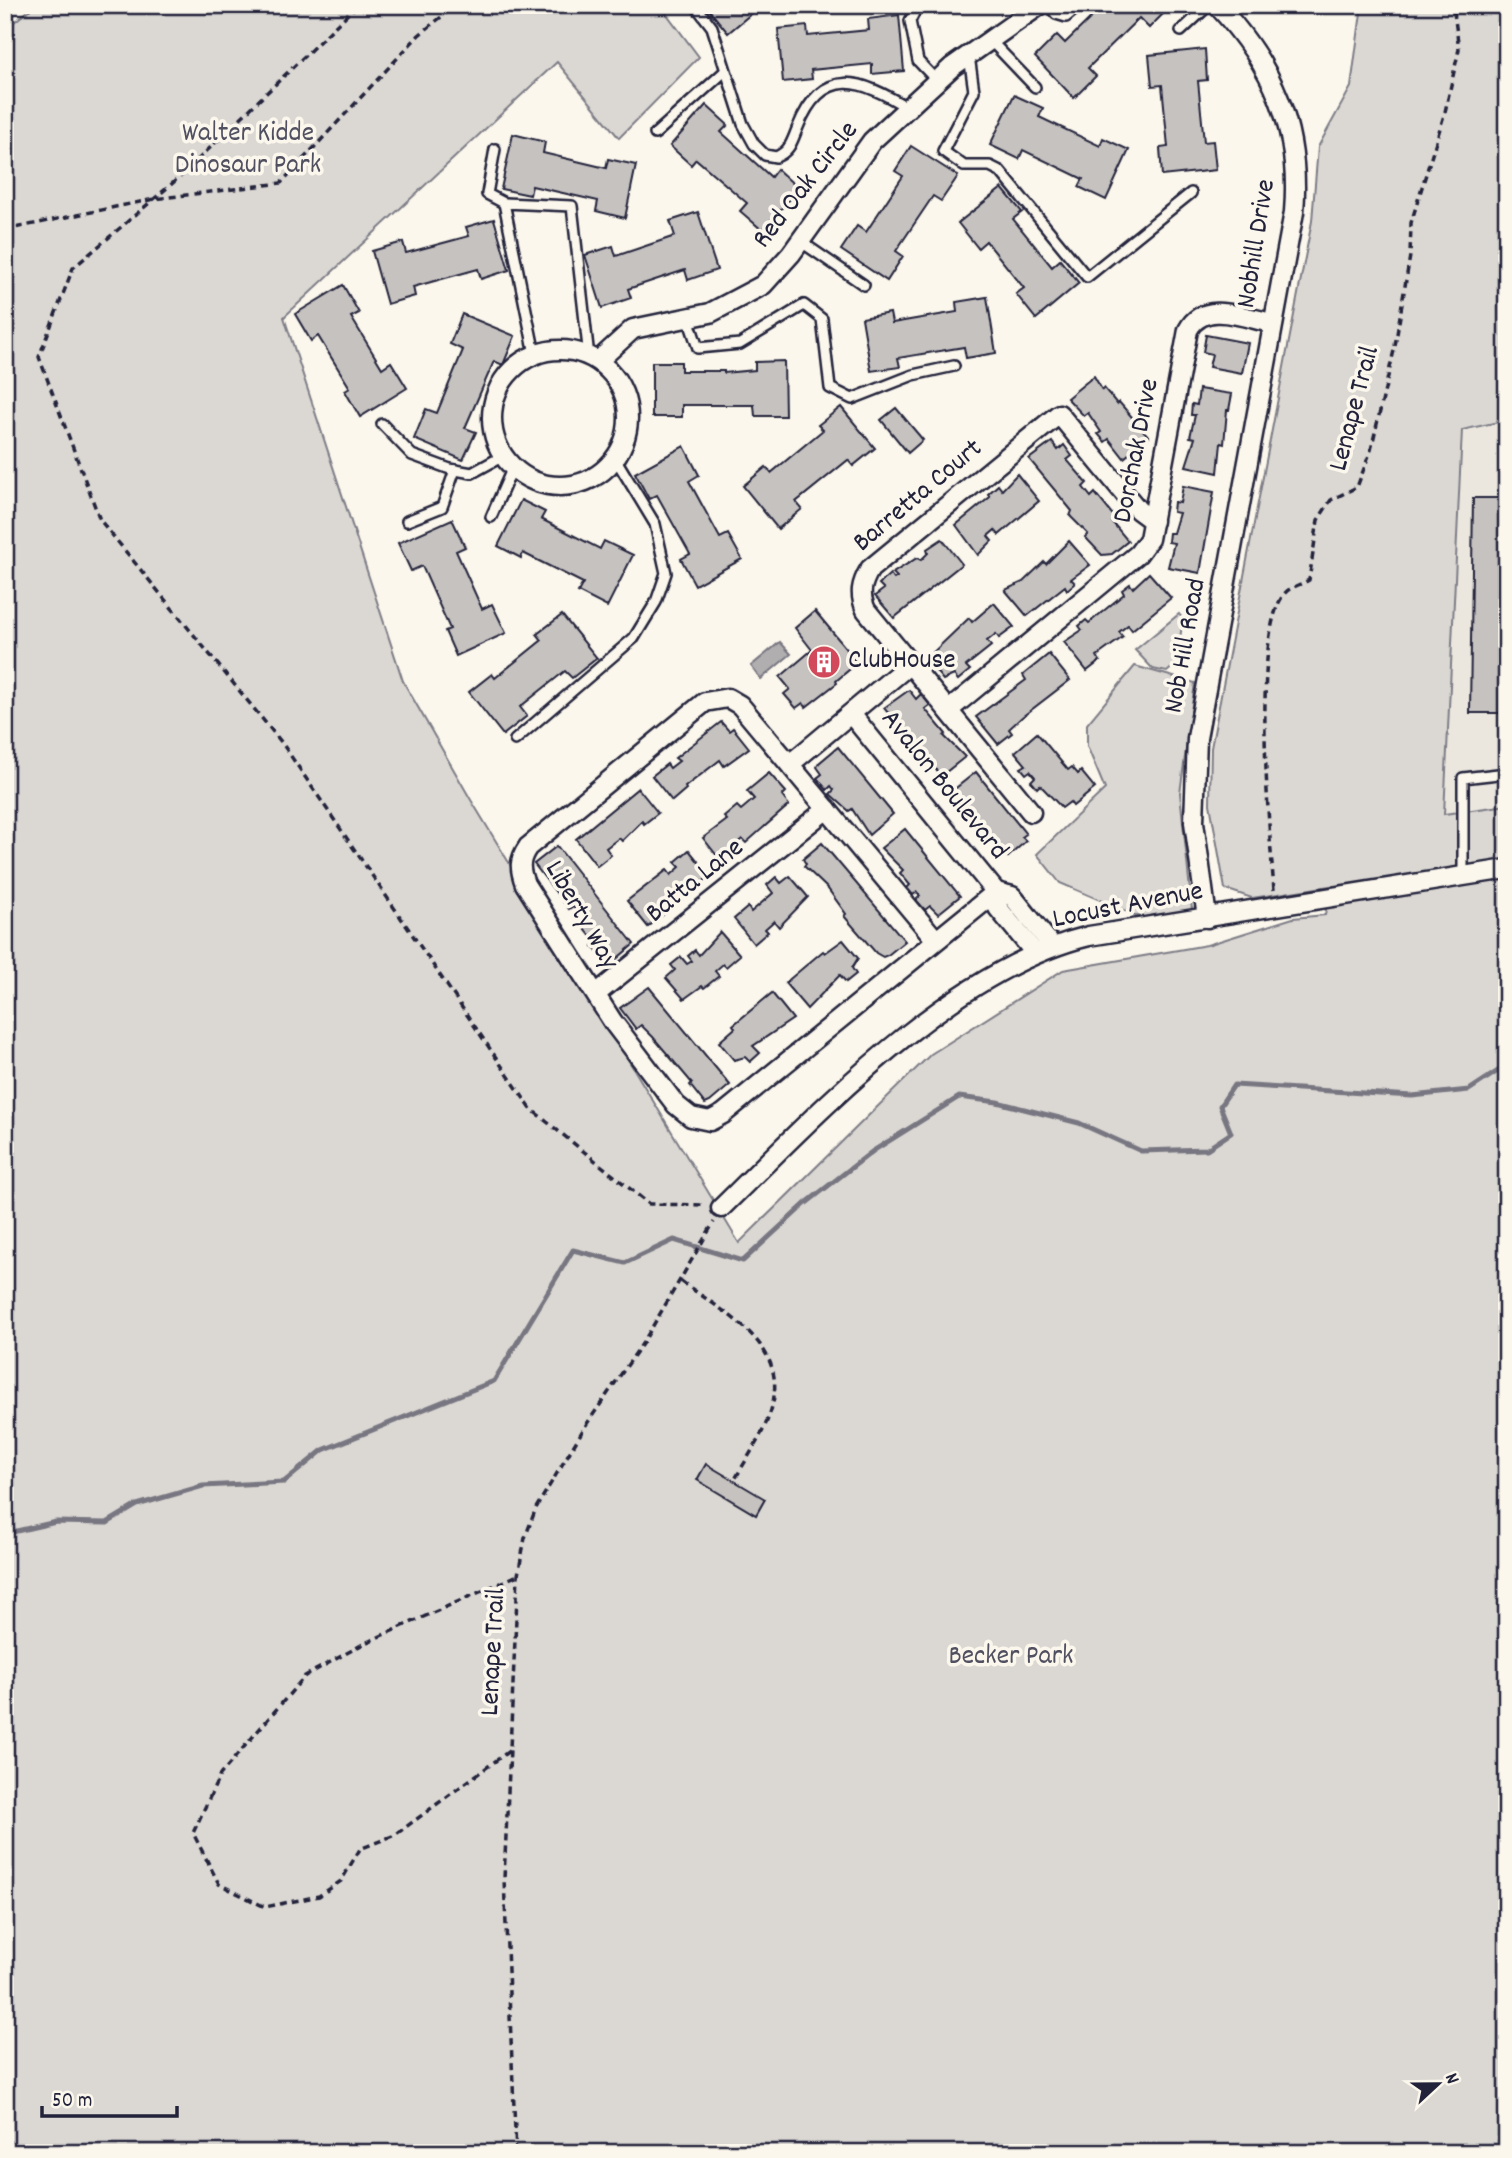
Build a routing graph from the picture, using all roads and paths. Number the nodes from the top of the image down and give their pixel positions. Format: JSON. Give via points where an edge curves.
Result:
{"nodes":[{"id":1,"x":357,"y":5,"type":"edge"},
{"id":2,"x":456,"y":5,"type":"edge"},
{"id":3,"x":695,"y":5,"type":"edge"},
{"id":4,"x":918,"y":5,"type":"edge"},
{"id":5,"x":1040,"y":5,"type":"edge"},
{"id":6,"x":1049,"y":5,"type":"edge"},
{"id":7,"x":1080,"y":5,"type":"edge"},
{"id":8,"x":1453,"y":5,"type":"edge"},
{"id":9,"x":1220,"y":7,"type":"edge"},
{"id":10,"x":1181,"y":31,"type":"dead end"},
{"id":11,"x":990,"y":41,"type":"junction"},
{"id":12,"x":969,"y":55,"type":"junction"},
{"id":13,"x":724,"y":72,"type":"junction"},
{"id":14,"x":937,"y":81,"type":"junction"},
{"id":15,"x":1035,"y":87,"type":"dead end"},
{"id":16,"x":908,"y":108,"type":"junction"},
{"id":17,"x":655,"y":134,"type":"dead end"},
{"id":18,"x":495,"y":149,"type":"dead end"},
{"id":19,"x":1191,"y":193,"type":"dead end"},
{"id":20,"x":154,"y":199,"type":"junction"},
{"id":21,"x":504,"y":203,"type":"junction"},
{"id":22,"x":5,"y":230,"type":"edge"},
{"id":23,"x":800,"y":241,"type":"junction"},
{"id":24,"x":864,"y":285,"type":"dead end"},
{"id":25,"x":688,"y":318,"type":"junction"},
{"id":26,"x":1272,"y":323,"type":"junction"},
{"id":27,"x":535,"y":354,"type":"junction"},
{"id":28,"x":593,"y":359,"type":"junction"},
{"id":29,"x":954,"y":366,"type":"dead end"},
{"id":30,"x":1262,"y":386,"type":"joint"},
{"id":31,"x":382,"y":424,"type":"dead end"},
{"id":32,"x":615,"y":458,"type":"junction"},
{"id":33,"x":508,"y":462,"type":"junction"},
{"id":34,"x":455,"y":470,"type":"junction"},
{"id":35,"x":491,"y":517,"type":"dead end"},
{"id":36,"x":407,"y":521,"type":"dead end"},
{"id":37,"x":1153,"y":522,"type":"junction"},
{"id":38,"x":911,"y":664,"type":"junction"},
{"id":39,"x":948,"y":710,"type":"junction"},
{"id":40,"x":851,"y":715,"type":"junction"},
{"id":41,"x":514,"y":740,"type":"dead end"},
{"id":42,"x":790,"y":764,"type":"junction"},
{"id":43,"x":1507,"y":773,"type":"edge"},
{"id":44,"x":827,"y":809,"type":"junction"},
{"id":45,"x":1031,"y":812,"type":"dead end"},
{"id":46,"x":1507,"y":869,"type":"edge"},
{"id":47,"x":1463,"y":876,"type":"junction"},
{"id":48,"x":996,"y":892,"type":"junction"},
{"id":49,"x":1276,"y":908,"type":"junction"},
{"id":50,"x":1207,"y":918,"type":"junction"},
{"id":51,"x":936,"y":940,"type":"junction"},
{"id":52,"x":1052,"y":946,"type":"junction"},
{"id":53,"x":1035,"y":953,"type":"junction"},
{"id":54,"x":596,"y":994,"type":"junction"},
{"id":55,"x":723,"y":1206,"type":"junction"},
{"id":56,"x":681,"y":1281,"type":"junction"},
{"id":57,"x":734,"y":1481,"type":"dead end"},
{"id":58,"x":518,"y":1575,"type":"junction"},
{"id":59,"x":510,"y":1750,"type":"junction"},
{"id":60,"x":516,"y":2153,"type":"edge"}],
"edges":[{"from":1,"to":20,"type":"path"},
{"from":2,"to":20,"type":"path","via":[[419,35],[281,183]]},
{"from":3,"to":13,"type":"lane","via":[[712,27]]},
{"from":4,"to":14,"type":"lane","via":[[910,21],[918,61]]},
{"from":5,"to":11,"type":"street","name":"Red Oak Circle"},
{"from":6,"to":7,"type":"lane","via":[[1066,17]]},
{"from":8,"to":49,"type":"path","name":"Lenape Trail","via":[[1459,49],[1411,223],[1395,346],[1371,450],[1357,487],[1331,500],[1318,520],[1310,580],[1286,592],[1271,631],[1266,758]]},
{"from":9,"to":10,"type":"lane"},
{"from":9,"to":26,"type":"street","name":"Nobhill Drive","via":[[1256,51],[1275,86],[1297,173]]},
{"from":11,"to":12,"type":"street","name":"Red Oak Circle"},
{"from":11,"to":15,"type":"lane"},
{"from":12,"to":14,"type":"street","name":"Red Oak Circle"},
{"from":12,"to":19,"type":"lane","via":[[974,91],[943,151],[964,166],[990,166],[1000,171],[1087,277]]},
{"from":13,"to":16,"type":"lane","via":[[743,124],[765,155],[776,157],[793,143],[814,99],[830,85],[853,82],[874,87]]},
{"from":13,"to":17,"type":"lane"},
{"from":14,"to":16,"type":"street","name":"Red Oak Circle"},
{"from":16,"to":23,"type":"street","name":"Red Oak Circle","via":[[872,141]]},
{"from":18,"to":21,"type":"lane","via":[[487,194]]},
{"from":20,"to":22,"type":"path"},
{"from":20,"to":55,"type":"path","via":[[73,268],[39,358],[100,520],[282,743],[531,1109],[649,1204]]},
{"from":21,"to":27,"type":"lane"},
{"from":21,"to":28,"type":"lane","via":[[572,206]]},
{"from":23,"to":24,"type":"lane"},
{"from":23,"to":25,"type":"street","name":"Red Oak Circle","via":[[763,285],[710,313]]},
{"from":25,"to":28,"type":"street","name":"Red Oak Circle","via":[[633,329]]},
{"from":25,"to":29,"type":"lane","via":[[698,348],[740,344],[804,305],[822,319],[830,388],[852,399],[913,375]]},
{"from":26,"to":30,"type":"street","name":"Nobhill Drive"},
{"from":26,"to":37,"type":"street","name":"Dorchak Drive","via":[[1208,312],[1194,319],[1188,330]]},
{"from":27,"to":28,"type":"street","via":[[556,349]]},
{"from":27,"to":33,"type":"street","via":[[509,373],[493,401],[496,444]]},
{"from":28,"to":32,"type":"street","via":[[615,377],[626,398],[629,422]]},
{"from":30,"to":50,"type":"street","name":"Nob Hill Road","via":[[1197,738],[1194,822]]},
{"from":31,"to":34,"type":"lane","via":[[412,455]]},
{"from":32,"to":33,"type":"street","via":[[592,480],[569,487],[546,486],[524,477]]},
{"from":32,"to":41,"type":"lane","via":[[655,524],[666,573],[656,602],[634,638]]},
{"from":33,"to":34,"type":"lane","via":[[471,473]]},
{"from":33,"to":35,"type":"lane"},
{"from":34,"to":36,"type":"lane","via":[[442,507]]},
{"from":37,"to":38,"type":"street","name":"Barretta Court","via":[[1059,414],[870,569],[860,597]]},
{"from":37,"to":39,"type":"street","name":"Dorchak Drive","via":[[1149,540],[1139,554]]},
{"from":38,"to":39,"type":"street","name":"Barretta Court"},
{"from":38,"to":40,"type":"street","name":"Avalon Boulevard"},
{"from":39,"to":45,"type":"street","name":"Barretta Court"},
{"from":40,"to":42,"type":"street","name":"Avalon Boulevard"},
{"from":40,"to":48,"type":"street","name":"Avalon Boulevard"},
{"from":42,"to":44,"type":"street","name":"Liberty Way"},
{"from":42,"to":54,"type":"street","name":"Liberty Way","via":[[740,705],[717,698],[705,702],[528,847],[520,870],[525,884]]},
{"from":43,"to":47,"type":"lane","via":[[1463,778]]},
{"from":44,"to":51,"type":"street","name":"Liberty Way"},
{"from":44,"to":54,"type":"street","name":"Batta Lane"},
{"from":46,"to":47,"type":"street","name":"Locust Avenue"},
{"from":47,"to":49,"type":"street","name":"Locust Avenue"},
{"from":48,"to":51,"type":"street","name":"Liberty Way"},
{"from":48,"to":52,"type":"street","name":"Avalon Boulevard","via":[[1012,896]]},
{"from":48,"to":53,"type":"street","name":"Avalon Boulevard","via":[[998,908]]},
{"from":49,"to":50,"type":"street","name":"Locust Avenue"},
{"from":50,"to":52,"type":"street","name":"Locust Avenue"},
{"from":51,"to":54,"type":"street","name":"Liberty Way","via":[[710,1121],[691,1118],[676,1105]]},
{"from":52,"to":53,"type":"street","name":"Locust Avenue"},
{"from":53,"to":55,"type":"street","name":"Locust Avenue","via":[[973,987],[894,1048],[811,1118]]},
{"from":55,"to":56,"type":"path","name":"Lenape Trail"},
{"from":56,"to":57,"type":"path","via":[[762,1343],[773,1365],[771,1411]]},
{"from":56,"to":58,"type":"path","name":"Lenape Trail","via":[[536,1508]]},
{"from":58,"to":59,"type":"path","name":"Lenape Trail"},
{"from":58,"to":59,"type":"path","via":[[365,1643],[305,1676],[220,1775],[193,1833],[219,1884],[265,1907],[319,1896],[341,1881],[360,1849],[395,1835]]},
{"from":59,"to":60,"type":"path","name":"Lenape Trail","via":[[504,1880]]}]}
